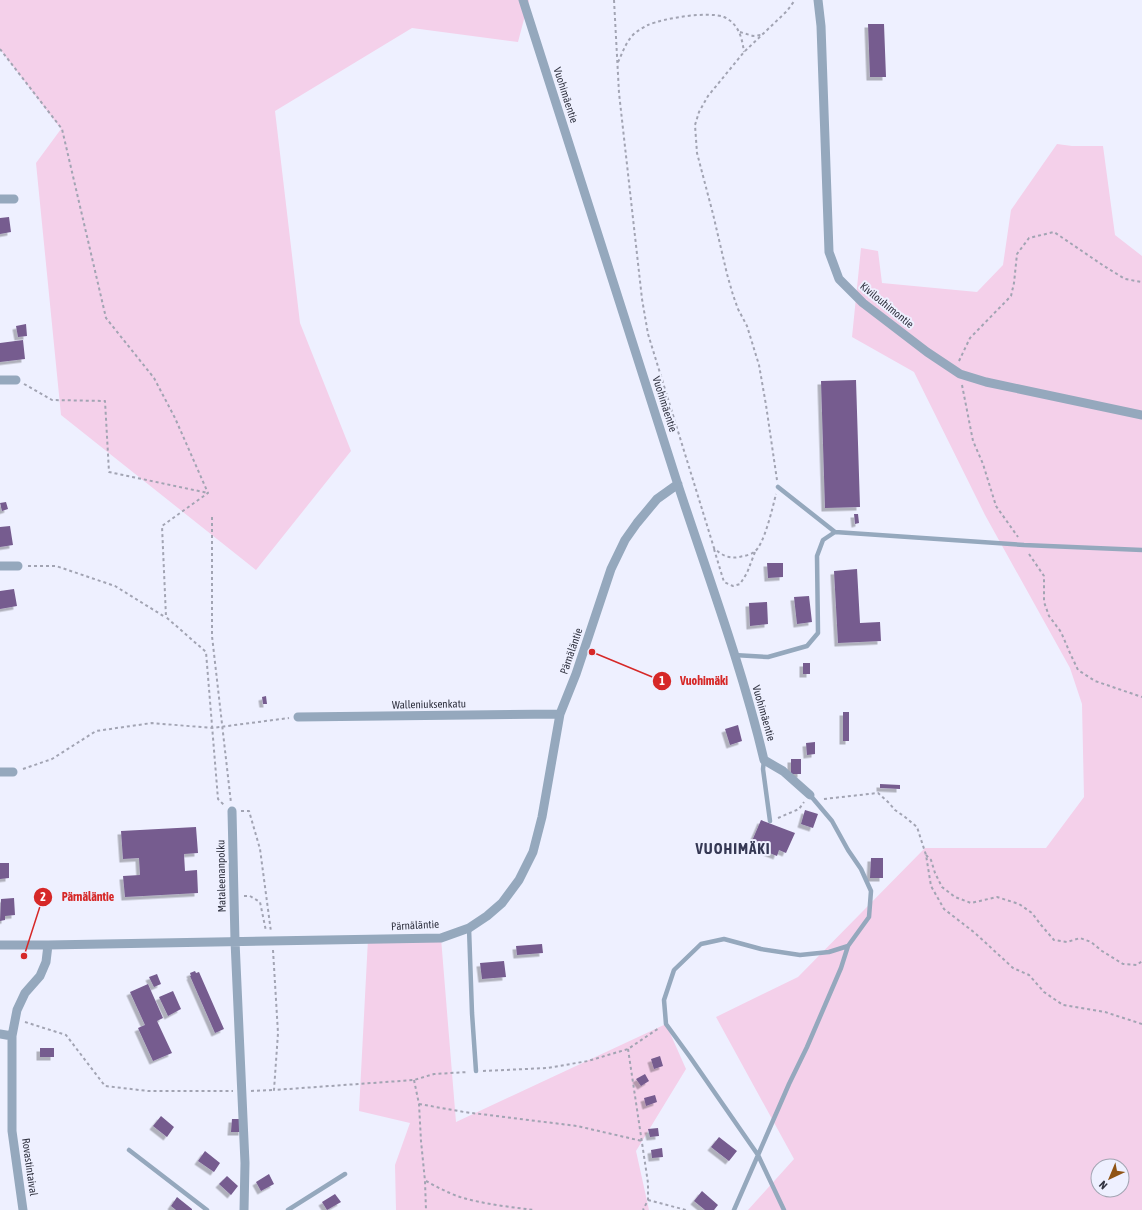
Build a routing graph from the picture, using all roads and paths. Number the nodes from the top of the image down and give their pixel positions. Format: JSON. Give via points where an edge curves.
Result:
{"nodes":[{"id":1,"x":523,"y":0,"type":"edge"},
{"id":2,"x":614,"y":0,"type":"edge"},
{"id":3,"x":795,"y":0,"type":"edge"},
{"id":4,"x":818,"y":0,"type":"edge"},
{"id":5,"x":740,"y":32,"type":"junction"},
{"id":6,"x":762,"y":35,"type":"junction"},
{"id":7,"x":0,"y":48,"type":"edge"},
{"id":8,"x":744,"y":52,"type":"junction"},
{"id":9,"x":617,"y":63,"type":"junction"},
{"id":10,"x":0,"y":199,"type":"edge"},
{"id":11,"x":14,"y":199,"type":"dead end"},
{"id":12,"x":1142,"y":282,"type":"edge"},
{"id":13,"x":960,"y":374,"type":"junction"},
{"id":14,"x":0,"y":380,"type":"edge"},
{"id":15,"x":16,"y":380,"type":"joint"},
{"id":16,"x":1142,"y":415,"type":"edge"},
{"id":17,"x":678,"y":484,"type":"junction"},
{"id":18,"x":778,"y":487,"type":"junction"},
{"id":19,"x":208,"y":493,"type":"junction"},
{"id":20,"x":212,"y":517,"type":"dead end"},
{"id":21,"x":835,"y":532,"type":"junction"},
{"id":22,"x":1024,"y":545,"type":"junction"},
{"id":23,"x":714,"y":548,"type":"junction"},
{"id":24,"x":1142,"y":550,"type":"edge"},
{"id":25,"x":755,"y":552,"type":"junction"},
{"id":26,"x":0,"y":566,"type":"edge"},
{"id":27,"x":18,"y":566,"type":"joint"},
{"id":28,"x":166,"y":617,"type":"junction"},
{"id":29,"x":734,"y":655,"type":"junction"},
{"id":30,"x":1142,"y":697,"type":"edge"},
{"id":31,"x":560,"y":714,"type":"junction"},
{"id":32,"x":298,"y":717,"type":"joint"},
{"id":33,"x":222,"y":727,"type":"junction"},
{"id":34,"x":212,"y":728,"type":"junction"},
{"id":35,"x":764,"y":760,"type":"junction"},
{"id":36,"x":0,"y":772,"type":"edge"},
{"id":37,"x":13,"y":772,"type":"joint"},
{"id":38,"x":812,"y":798,"type":"junction"},
{"id":39,"x":232,"y":811,"type":"junction"},
{"id":40,"x":770,"y":821,"type":"joint"},
{"id":41,"x":926,"y":855,"type":"junction"},
{"id":42,"x":260,"y":902,"type":"dead end"},
{"id":43,"x":469,"y":928,"type":"junction"},
{"id":44,"x":270,"y":940,"type":"junction"},
{"id":45,"x":235,"y":941,"type":"junction"},
{"id":46,"x":0,"y":945,"type":"edge"},
{"id":47,"x":48,"y":945,"type":"junction"},
{"id":48,"x":848,"y":946,"type":"junction"},
{"id":49,"x":1142,"y":961,"type":"edge"},
{"id":50,"x":15,"y":1018,"type":"junction"},
{"id":51,"x":666,"y":1024,"type":"junction"},
{"id":52,"x":1142,"y":1024,"type":"edge"},
{"id":53,"x":0,"y":1034,"type":"edge"},
{"id":54,"x":12,"y":1036,"type":"junction"},
{"id":55,"x":628,"y":1049,"type":"junction"},
{"id":56,"x":476,"y":1071,"type":"junction"},
{"id":57,"x":414,"y":1080,"type":"junction"},
{"id":58,"x":274,"y":1090,"type":"junction"},
{"id":59,"x":242,"y":1091,"type":"junction"},
{"id":60,"x":419,"y":1104,"type":"junction"},
{"id":61,"x":642,"y":1141,"type":"junction"},
{"id":62,"x":129,"y":1150,"type":"dead end"},
{"id":63,"x":758,"y":1155,"type":"junction"},
{"id":64,"x":345,"y":1174,"type":"dead end"},
{"id":65,"x":426,"y":1181,"type":"junction"},
{"id":66,"x":648,"y":1200,"type":"junction"},
{"id":67,"x":23,"y":1210,"type":"edge"},
{"id":68,"x":207,"y":1210,"type":"edge"},
{"id":69,"x":244,"y":1210,"type":"edge"},
{"id":70,"x":288,"y":1210,"type":"edge"},
{"id":71,"x":426,"y":1210,"type":"edge"},
{"id":72,"x":534,"y":1210,"type":"edge"},
{"id":73,"x":644,"y":1210,"type":"edge"},
{"id":74,"x":686,"y":1210,"type":"edge"},
{"id":75,"x":734,"y":1210,"type":"edge"},
{"id":76,"x":784,"y":1210,"type":"edge"}],
"edges":[{"from":1,"to":17,"type":"street","name":"Vuohimäentie"},
{"from":2,"to":9,"type":"path"},
{"from":3,"to":6,"type":"path"},
{"from":4,"to":13,"type":"street","name":"Kivilouhimontie","via":[[829,252],[839,279],[863,304]]},
{"from":5,"to":6,"type":"path","via":[[753,36]]},
{"from":5,"to":8,"type":"path"},
{"from":5,"to":9,"type":"path","via":[[724,17],[687,16],[666,20],[649,25],[634,34]]},
{"from":6,"to":8,"type":"path"},
{"from":7,"to":19,"type":"path","via":[[62,129],[106,318],[154,378],[175,418]]},
{"from":8,"to":18,"type":"path","via":[[708,96],[694,125],[695,138],[733,295],[747,326],[759,365]]},
{"from":9,"to":23,"type":"path","via":[[641,291],[648,334]]},
{"from":10,"to":11,"type":"street"},
{"from":12,"to":13,"type":"path","via":[[1125,278],[1054,232],[1029,238],[1017,254],[1011,296],[970,338],[959,360]]},
{"from":13,"to":16,"type":"street","name":"Kivilouhimontie","via":[[986,382]]},
{"from":13,"to":22,"type":"path","via":[[973,441],[996,506]]},
{"from":14,"to":15,"type":"street"},
{"from":15,"to":19,"type":"path","via":[[52,400],[105,401],[109,472]]},
{"from":17,"to":29,"type":"street","name":"Vuohimäentie"},
{"from":17,"to":31,"type":"street","name":"Pärnäläntie","via":[[657,499],[625,540],[611,569]]},
{"from":18,"to":21,"type":"lane"},
{"from":18,"to":25,"type":"path","via":[[770,519]]},
{"from":19,"to":28,"type":"path","via":[[162,526]]},
{"from":20,"to":33,"type":"path","via":[[212,636]]},
{"from":21,"to":22,"type":"lane"},
{"from":21,"to":29,"type":"lane","via":[[823,540],[818,556],[818,633],[807,646],[768,657]]},
{"from":22,"to":24,"type":"lane"},
{"from":22,"to":30,"type":"path","via":[[1044,576],[1044,602],[1049,616],[1061,632],[1078,670],[1095,681]]},
{"from":23,"to":25,"type":"path","via":[[721,554],[733,558]]},
{"from":23,"to":25,"type":"path","via":[[724,582],[733,586],[740,584]]},
{"from":26,"to":27,"type":"street"},
{"from":27,"to":28,"type":"path","via":[[56,566],[115,586]]},
{"from":28,"to":34,"type":"path","via":[[206,652]]},
{"from":29,"to":35,"type":"street","name":"Vuohimäentie"},
{"from":31,"to":32,"type":"street","name":"Walleniuksenkatu"},
{"from":31,"to":43,"type":"street","name":"Pärnäläntie","via":[[542,817],[533,852],[519,880],[502,902]]},
{"from":32,"to":33,"type":"path"},
{"from":33,"to":34,"type":"path"},
{"from":33,"to":39,"type":"path"},
{"from":34,"to":37,"type":"path","via":[[152,723],[96,730],[52,759]]},
{"from":34,"to":39,"type":"path","via":[[218,799]]},
{"from":35,"to":38,"type":"street","via":[[783,771]]},
{"from":35,"to":40,"type":"lane"},
{"from":36,"to":37,"type":"street"},
{"from":38,"to":40,"type":"path","via":[[799,809]]},
{"from":38,"to":41,"type":"path","via":[[878,793],[894,810],[918,827]]},
{"from":38,"to":48,"type":"lane","via":[[832,821],[862,869],[871,891],[869,917]]},
{"from":39,"to":44,"type":"path","via":[[249,811],[260,849]]},
{"from":39,"to":45,"type":"street","name":"Mataleenanpolku"},
{"from":41,"to":49,"type":"path","via":[[931,860],[942,887],[955,897],[971,902],[997,898],[1020,904],[1032,912],[1054,940],[1067,942],[1080,938],[1091,942],[1124,964],[1137,965]]},
{"from":41,"to":52,"type":"path","via":[[931,886],[944,909],[1013,968],[1029,975],[1044,992],[1063,1006],[1105,1012]]},
{"from":42,"to":44,"type":"path"},
{"from":43,"to":44,"type":"street","name":"Pärnäläntie","via":[[441,938]]},
{"from":43,"to":56,"type":"lane"},
{"from":44,"to":45,"type":"street","name":"Pärnäläntie"},
{"from":44,"to":58,"type":"path","via":[[278,1033]]},
{"from":45,"to":47,"type":"street","name":"Pärnäläntie"},
{"from":45,"to":59,"type":"street","name":"Mataleenanpolku"},
{"from":46,"to":47,"type":"street","name":"Pärnäläntie"},
{"from":47,"to":50,"type":"street","name":"Rovastintaival","via":[[46,962],[40,976],[25,992]]},
{"from":48,"to":51,"type":"lane","via":[[829,952],[800,955],[761,949],[724,939],[701,944],[674,970],[664,1000]]},
{"from":48,"to":63,"type":"lane","via":[[810,1040]]},
{"from":50,"to":54,"type":"street","name":"Rovastintaival"},
{"from":50,"to":59,"type":"path","via":[[66,1036],[105,1086],[148,1091]]},
{"from":51,"to":55,"type":"path"},
{"from":51,"to":63,"type":"lane"},
{"from":53,"to":54,"type":"street"},
{"from":54,"to":67,"type":"street","name":"Rovastintaival","via":[[12,1131]]},
{"from":55,"to":56,"type":"path","via":[[588,1061],[547,1068]]},
{"from":55,"to":61,"type":"path"},
{"from":56,"to":57,"type":"path","via":[[434,1074]]},
{"from":57,"to":58,"type":"path"},
{"from":57,"to":60,"type":"path"},
{"from":58,"to":59,"type":"path"},
{"from":59,"to":69,"type":"street","name":"Mataleenanpolku"},
{"from":60,"to":61,"type":"path","via":[[577,1126]]},
{"from":60,"to":65,"type":"path"},
{"from":61,"to":66,"type":"path"},
{"from":62,"to":68,"type":"lane"},
{"from":63,"to":75,"type":"lane"},
{"from":63,"to":76,"type":"lane"},
{"from":64,"to":70,"type":"lane"},
{"from":65,"to":71,"type":"path"},
{"from":65,"to":72,"type":"path","via":[[461,1197]]},
{"from":66,"to":73,"type":"path"},
{"from":66,"to":74,"type":"path"}]}
